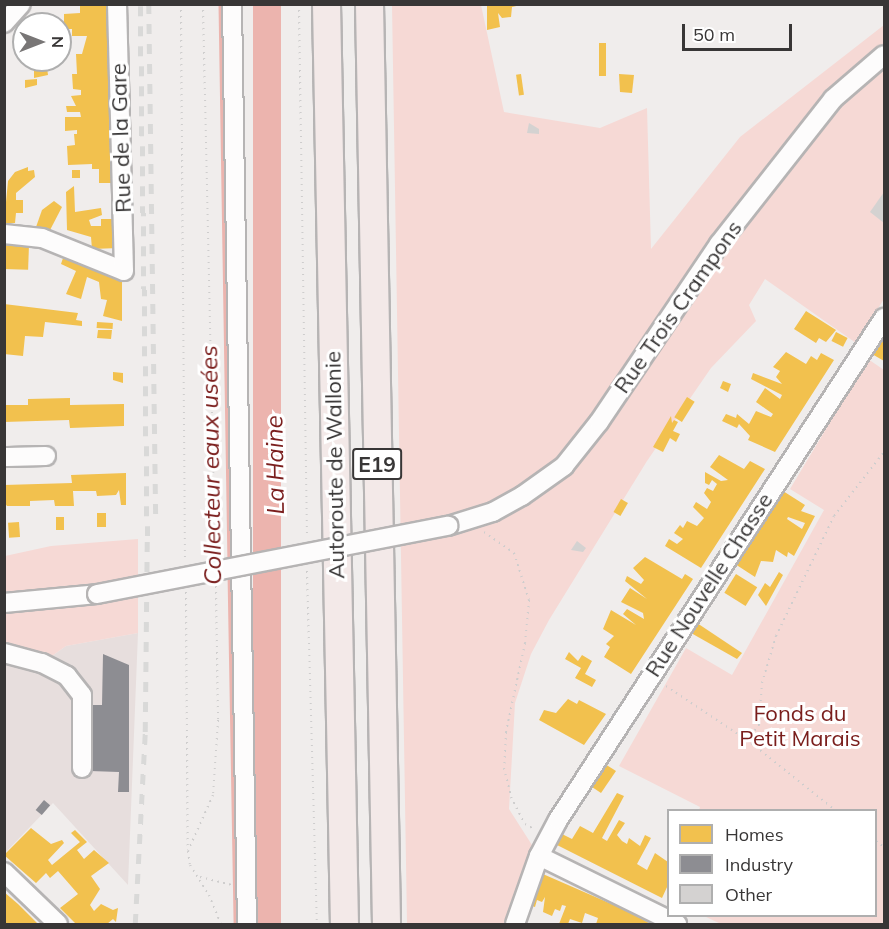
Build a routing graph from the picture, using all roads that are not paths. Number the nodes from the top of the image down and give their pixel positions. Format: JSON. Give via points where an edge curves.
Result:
{"nodes":[{"id":1,"x":21,"y":4,"type":"edge"},
{"id":2,"x":117,"y":4,"type":"edge"},
{"id":3,"x":232,"y":4,"type":"edge"},
{"id":4,"x":326,"y":4,"type":"edge"},
{"id":5,"x":369,"y":4,"type":"edge"},
{"id":6,"x":4,"y":23,"type":"edge"},
{"id":7,"x":885,"y":55,"type":"edge"},
{"id":8,"x":4,"y":234,"type":"edge"},
{"id":9,"x":885,"y":318,"type":"edge"},
{"id":10,"x":46,"y":456,"type":"dead end"},
{"id":11,"x":4,"y":457,"type":"edge"},
{"id":12,"x":4,"y":603,"type":"edge"},
{"id":13,"x":4,"y":653,"type":"edge"},
{"id":14,"x":82,"y":768,"type":"dead end"},
{"id":15,"x":539,"y":855,"type":"junction"},
{"id":16,"x":4,"y":872,"type":"edge"},
{"id":17,"x":58,"y":924,"type":"edge"},
{"id":18,"x":247,"y":924,"type":"edge"},
{"id":19,"x":344,"y":924,"type":"edge"},
{"id":20,"x":386,"y":924,"type":"edge"},
{"id":21,"x":515,"y":924,"type":"edge"},
{"id":22,"x":677,"y":924,"type":"edge"}],
"edges":[{"from":1,"to":6,"type":"street"},
{"from":2,"to":8,"type":"street","name":"Rue de la Gare","via":[[124,271],[42,238]]},
{"from":3,"to":18,"type":"street"},
{"from":4,"to":19,"type":"highway","name":"Autoroute de Wallonie","number":"E19"},
{"from":5,"to":20,"type":"highway","name":"Autoroute de Wallonie","number":"E19"},
{"from":7,"to":12,"type":"street","name":"Rue Trois Crampons","bridge":true,"via":[[833,99],[727,235],[599,422],[564,466],[522,496],[454,524],[97,594]]},
{"from":9,"to":15,"type":"street","name":"Rue Nouvelle Chasse","via":[[651,675]]},
{"from":10,"to":11,"type":"street"},
{"from":13,"to":14,"type":"street","via":[[59,672],[82,695]]},
{"from":15,"to":21,"type":"street","name":"Rue Nouvelle Chasse"},
{"from":15,"to":22,"type":"street"},
{"from":16,"to":17,"type":"street"}]}
